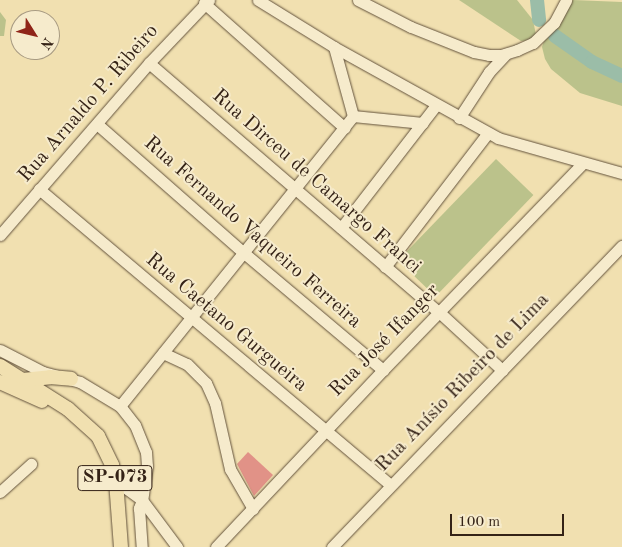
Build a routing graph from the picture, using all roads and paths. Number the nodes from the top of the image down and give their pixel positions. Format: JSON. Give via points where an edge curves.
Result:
{"nodes":[{"id":1,"x":258,"y":0,"type":"edge"},
{"id":2,"x":358,"y":0,"type":"edge"},
{"id":3,"x":566,"y":0,"type":"edge"},
{"id":4,"x":206,"y":2,"type":"edge"},
{"id":5,"x":334,"y":48,"type":"junction"},
{"id":6,"x":506,"y":54,"type":"junction"},
{"id":7,"x":149,"y":63,"type":"junction"},
{"id":8,"x":436,"y":105,"type":"junction"},
{"id":9,"x":353,"y":116,"type":"junction"},
{"id":10,"x":459,"y":118,"type":"junction"},
{"id":11,"x":422,"y":123,"type":"junction"},
{"id":12,"x":97,"y":124,"type":"junction"},
{"id":13,"x":345,"y":128,"type":"junction"},
{"id":14,"x":488,"y":133,"type":"junction"},
{"id":15,"x":583,"y":163,"type":"junction"},
{"id":16,"x":622,"y":173,"type":"edge"},
{"id":17,"x":39,"y":189,"type":"junction"},
{"id":18,"x":295,"y":189,"type":"junction"},
{"id":19,"x":341,"y":228,"type":"junction"},
{"id":20,"x":0,"y":235,"type":"edge"},
{"id":21,"x":622,"y":246,"type":"edge"},
{"id":22,"x":244,"y":253,"type":"junction"},
{"id":23,"x":385,"y":267,"type":"junction"},
{"id":24,"x":439,"y":312,"type":"junction"},
{"id":25,"x":192,"y":318,"type":"junction"},
{"id":26,"x":0,"y":350,"type":"edge"},
{"id":27,"x":163,"y":353,"type":"junction"},
{"id":28,"x":0,"y":366,"type":"edge"},
{"id":29,"x":383,"y":370,"type":"junction"},
{"id":30,"x":502,"y":370,"type":"junction"},
{"id":31,"x":71,"y":379,"type":"junction"},
{"id":32,"x":22,"y":380,"type":"junction"},
{"id":33,"x":0,"y":382,"type":"edge"},
{"id":34,"x":120,"y":406,"type":"junction"},
{"id":35,"x":81,"y":420,"type":"junction"},
{"id":36,"x":325,"y":432,"type":"junction"},
{"id":37,"x":31,"y":464,"type":"dead end"},
{"id":38,"x":116,"y":481,"type":"junction"},
{"id":39,"x":390,"y":485,"type":"junction"},
{"id":40,"x":0,"y":492,"type":"edge"},
{"id":41,"x":142,"y":500,"type":"junction"},
{"id":42,"x":253,"y":509,"type":"junction"},
{"id":43,"x":120,"y":547,"type":"edge"},
{"id":44,"x":142,"y":547,"type":"edge"},
{"id":45,"x":177,"y":547,"type":"edge"},
{"id":46,"x":216,"y":547,"type":"edge"},
{"id":47,"x":332,"y":547,"type":"edge"}],
"edges":[{"from":1,"to":5,"type":"street"},
{"from":2,"to":6,"type":"street","via":[[411,27],[474,52]]},
{"from":3,"to":6,"type":"street","via":[[544,34],[533,43]]},
{"from":4,"to":7,"type":"street","name":"Rua Arnaldo P. Ribeiro"},
{"from":4,"to":13,"type":"street"},
{"from":5,"to":8,"type":"street"},
{"from":5,"to":9,"type":"street"},
{"from":6,"to":10,"type":"street","via":[[489,72]]},
{"from":7,"to":12,"type":"street","name":"Rua Arnaldo P. Ribeiro"},
{"from":7,"to":18,"type":"street","name":"Rua Dirceu de Camargo Franci"},
{"from":8,"to":10,"type":"street"},
{"from":8,"to":11,"type":"street"},
{"from":9,"to":11,"type":"street"},
{"from":9,"to":13,"type":"street"},
{"from":10,"to":14,"type":"street"},
{"from":11,"to":19,"type":"street"},
{"from":12,"to":17,"type":"street","name":"Rua Arnaldo P. Ribeiro"},
{"from":12,"to":22,"type":"street","name":"Rua Fernando Vaqueiro Ferreira"},
{"from":13,"to":18,"type":"street"},
{"from":14,"to":15,"type":"street"},
{"from":14,"to":23,"type":"street"},
{"from":15,"to":16,"type":"street"},
{"from":15,"to":24,"type":"street","name":"Rua José Ifanger"},
{"from":17,"to":20,"type":"street","name":"Rua Arnaldo P. Ribeiro"},
{"from":17,"to":25,"type":"street","name":"Rua Caetano Gurgueira"},
{"from":18,"to":19,"type":"street","name":"Rua Dirceu de Camargo Franci"},
{"from":18,"to":22,"type":"street"},
{"from":19,"to":23,"type":"street","name":"Rua Dirceu de Camargo Franci"},
{"from":21,"to":30,"type":"street","name":"Rua Anísio Ribeiro de Lima"},
{"from":22,"to":25,"type":"street"},
{"from":22,"to":29,"type":"street","name":"Rua Fernando Vaqueiro Ferreira"},
{"from":23,"to":24,"type":"street","name":"Rua Dirceu de Camargo Franci"},
{"from":24,"to":29,"type":"street","name":"Rua José Ifanger"},
{"from":24,"to":30,"type":"street","name":"Rua Dirceu de Camargo Franci"},
{"from":25,"to":27,"type":"street"},
{"from":25,"to":36,"type":"street","name":"Rua Caetano Gurgueira"},
{"from":26,"to":31,"type":"street","via":[[43,372]]},
{"from":27,"to":34,"type":"street"},
{"from":27,"to":42,"type":"street","via":[[187,364],[206,383],[215,403],[230,469]]},
{"from":28,"to":32,"type":"main road","number":"SP-073"},
{"from":29,"to":36,"type":"street","name":"Rua José Ifanger"},
{"from":30,"to":39,"type":"street","name":"Rua Anísio Ribeiro de Lima"},
{"from":31,"to":32,"type":"main road"},
{"from":31,"to":34,"type":"street"},
{"from":32,"to":35,"type":"main road","number":"SP-073"},
{"from":33,"to":35,"type":"main road","number":"SP-073"},
{"from":34,"to":41,"type":"street","via":[[138,432],[146,452]]},
{"from":35,"to":38,"type":"main road","number":"SP-073","via":[[98,436]]},
{"from":36,"to":39,"type":"street","name":"Rua Caetano Gurgueira"},
{"from":36,"to":42,"type":"street","name":"Rua José Ifanger"},
{"from":37,"to":40,"type":"street"},
{"from":38,"to":41,"type":"street"},
{"from":38,"to":43,"type":"main road","number":"SP-073"},
{"from":39,"to":47,"type":"street","name":"Rua Anísio Ribeiro de Lima"},
{"from":41,"to":44,"type":"street","via":[[139,508]]},
{"from":41,"to":45,"type":"street"},
{"from":42,"to":46,"type":"street","name":"Rua José Ifanger"}]}
